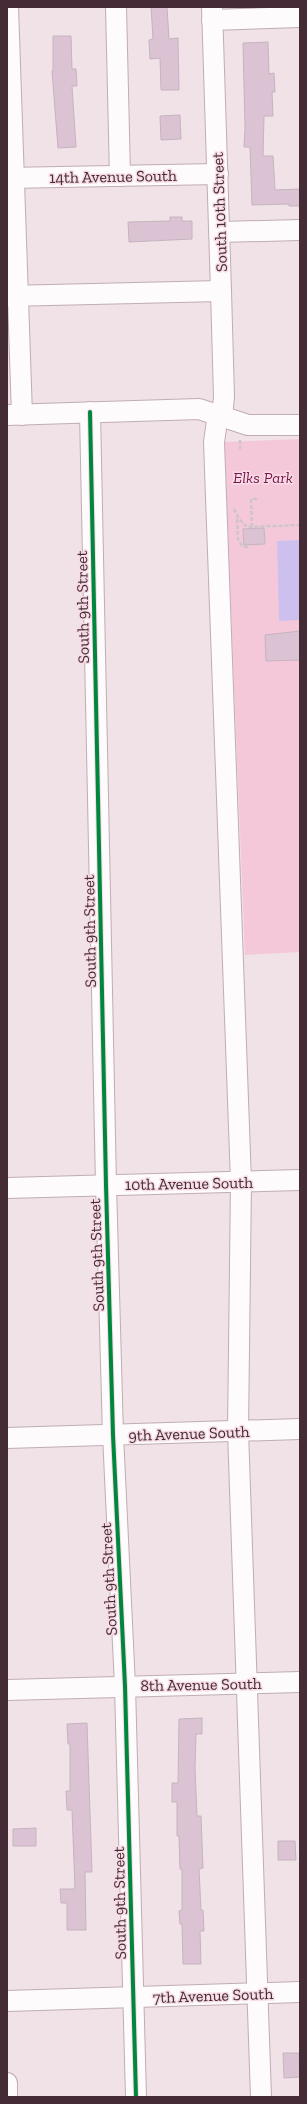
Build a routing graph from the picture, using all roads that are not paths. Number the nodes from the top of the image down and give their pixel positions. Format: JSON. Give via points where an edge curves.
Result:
{"nodes":[{"id":1,"x":8,"y":7,"type":"edge"},
{"id":2,"x":116,"y":7,"type":"edge"},
{"id":3,"x":212,"y":14,"type":"edge"},
{"id":4,"x":300,"y":17,"type":"edge"},
{"id":5,"x":218,"y":174,"type":"junction"},
{"id":6,"x":120,"y":176,"type":"junction"},
{"id":7,"x":10,"y":178,"type":"edge"},
{"id":8,"x":300,"y":230,"type":"edge"},
{"id":9,"x":220,"y":232,"type":"junction"},
{"id":10,"x":221,"y":291,"type":"junction"},
{"id":11,"x":12,"y":296,"type":"edge"},
{"id":12,"x":90,"y":412,"type":"junction"},
{"id":13,"x":15,"y":415,"type":"edge"},
{"id":14,"x":220,"y":415,"type":"junction"},
{"id":15,"x":300,"y":425,"type":"edge"},
{"id":16,"x":300,"y":1180,"type":"edge"},
{"id":17,"x":240,"y":1182,"type":"junction"},
{"id":18,"x":106,"y":1185,"type":"junction"},
{"id":19,"x":7,"y":1188,"type":"edge"},
{"id":20,"x":300,"y":1430,"type":"edge"},
{"id":21,"x":238,"y":1431,"type":"junction"},
{"id":22,"x":114,"y":1435,"type":"junction"},
{"id":23,"x":7,"y":1438,"type":"edge"},
{"id":24,"x":300,"y":1682,"type":"edge"},
{"id":25,"x":247,"y":1683,"type":"junction"},
{"id":26,"x":125,"y":1686,"type":"junction"},
{"id":27,"x":7,"y":1690,"type":"edge"},
{"id":28,"x":300,"y":1992,"type":"edge"},
{"id":29,"x":258,"y":1994,"type":"junction"},
{"id":30,"x":133,"y":1997,"type":"junction"},
{"id":31,"x":7,"y":2001,"type":"edge"},
{"id":32,"x":7,"y":2083,"type":"edge"},
{"id":33,"x":7,"y":2097,"type":"edge"},
{"id":34,"x":136,"y":2097,"type":"edge"},
{"id":35,"x":261,"y":2097,"type":"edge"}],
"edges":[{"from":1,"to":7,"type":"street"},
{"from":2,"to":6,"type":"street"},
{"from":3,"to":4,"type":"street"},
{"from":3,"to":5,"type":"street","name":"South 10th Street"},
{"from":5,"to":6,"type":"street","name":"14th Avenue South"},
{"from":5,"to":9,"type":"street","name":"South 10th Street"},
{"from":6,"to":7,"type":"street","name":"14th Avenue South"},
{"from":7,"to":11,"type":"street"},
{"from":8,"to":9,"type":"street"},
{"from":9,"to":10,"type":"street","name":"South 10th Street"},
{"from":10,"to":11,"type":"street"},
{"from":10,"to":14,"type":"street","name":"South 10th Street","via":[[224,397]]},
{"from":11,"to":13,"type":"street"},
{"from":12,"to":13,"type":"street"},
{"from":12,"to":14,"type":"street","via":[[199,409]]},
{"from":12,"to":18,"type":"street","name":"South 9th Street"},
{"from":14,"to":15,"type":"street","via":[[248,425]]},
{"from":14,"to":17,"type":"street","name":"South 10th Street","via":[[214,442]]},
{"from":16,"to":17,"type":"street","name":"10th Avenue South"},
{"from":17,"to":18,"type":"street","name":"10th Avenue South"},
{"from":17,"to":21,"type":"street","name":"South 10th Street"},
{"from":18,"to":19,"type":"street","name":"10th Avenue South"},
{"from":18,"to":22,"type":"street","name":"South 9th Street"},
{"from":20,"to":21,"type":"street","name":"9th Avenue South"},
{"from":21,"to":22,"type":"street","name":"9th Avenue South"},
{"from":21,"to":25,"type":"street","name":"South 10th Street"},
{"from":22,"to":23,"type":"street","name":"9th Avenue South"},
{"from":22,"to":26,"type":"street","name":"South 9th Street"},
{"from":24,"to":25,"type":"street","name":"8th Avenue South"},
{"from":25,"to":26,"type":"street","name":"8th Avenue South"},
{"from":25,"to":29,"type":"street","name":"South 10th Street"},
{"from":26,"to":27,"type":"street","name":"8th Avenue South"},
{"from":26,"to":30,"type":"street","name":"South 9th Street"},
{"from":28,"to":29,"type":"street","name":"7th Avenue South"},
{"from":29,"to":30,"type":"street","name":"7th Avenue South"},
{"from":29,"to":35,"type":"street","name":"South 10th Street"},
{"from":30,"to":31,"type":"street","name":"7th Avenue South"},
{"from":30,"to":34,"type":"street","name":"South 9th Street"},
{"from":32,"to":33,"type":"street"}]}
